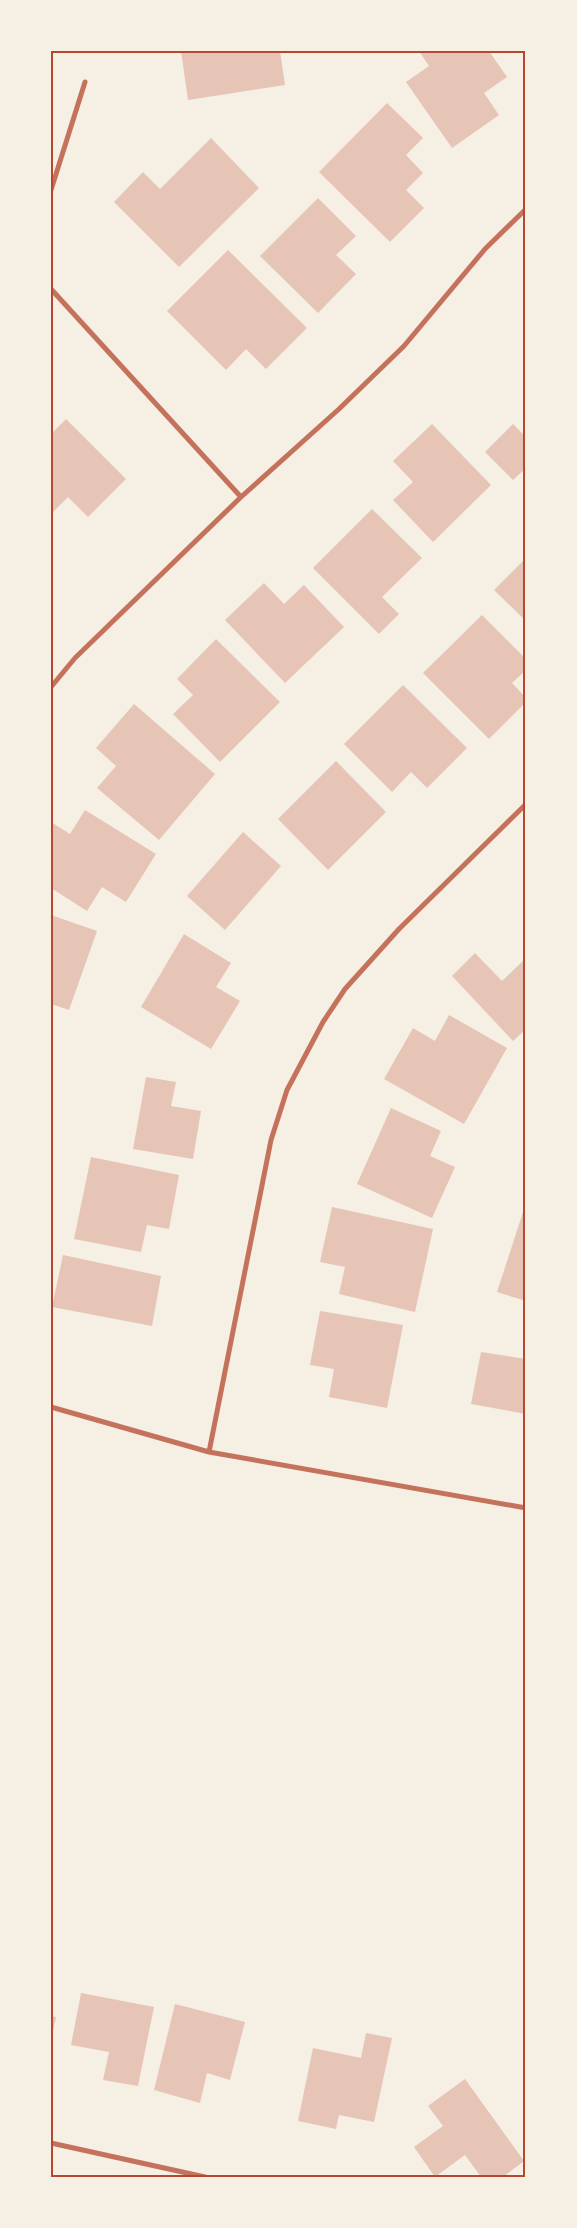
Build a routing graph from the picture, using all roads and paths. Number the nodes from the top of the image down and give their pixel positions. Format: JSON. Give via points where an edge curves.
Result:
{"nodes":[{"id":1,"x":85,"y":82,"type":"dead end"},
{"id":2,"x":51,"y":190,"type":"edge"},
{"id":3,"x":526,"y":208,"type":"edge"},
{"id":4,"x":51,"y":289,"type":"edge"},
{"id":5,"x":241,"y":497,"type":"junction"},
{"id":6,"x":51,"y":687,"type":"edge"},
{"id":7,"x":526,"y":804,"type":"edge"},
{"id":8,"x":51,"y":1407,"type":"edge"},
{"id":9,"x":208,"y":1452,"type":"junction"},
{"id":10,"x":526,"y":1508,"type":"edge"},
{"id":11,"x":51,"y":2143,"type":"edge"},
{"id":12,"x":205,"y":2177,"type":"edge"}],
"edges":[{"from":1,"to":2,"type":"street"},
{"from":3,"to":5,"type":"street","via":[[485,248],[404,346]]},
{"from":4,"to":5,"type":"street"},
{"from":5,"to":6,"type":"street","via":[[75,658]]},
{"from":7,"to":9,"type":"street","via":[[399,929],[345,989],[323,1022],[287,1090],[271,1140]]},
{"from":8,"to":9,"type":"street"},
{"from":9,"to":10,"type":"street"},
{"from":11,"to":12,"type":"street"}]}
